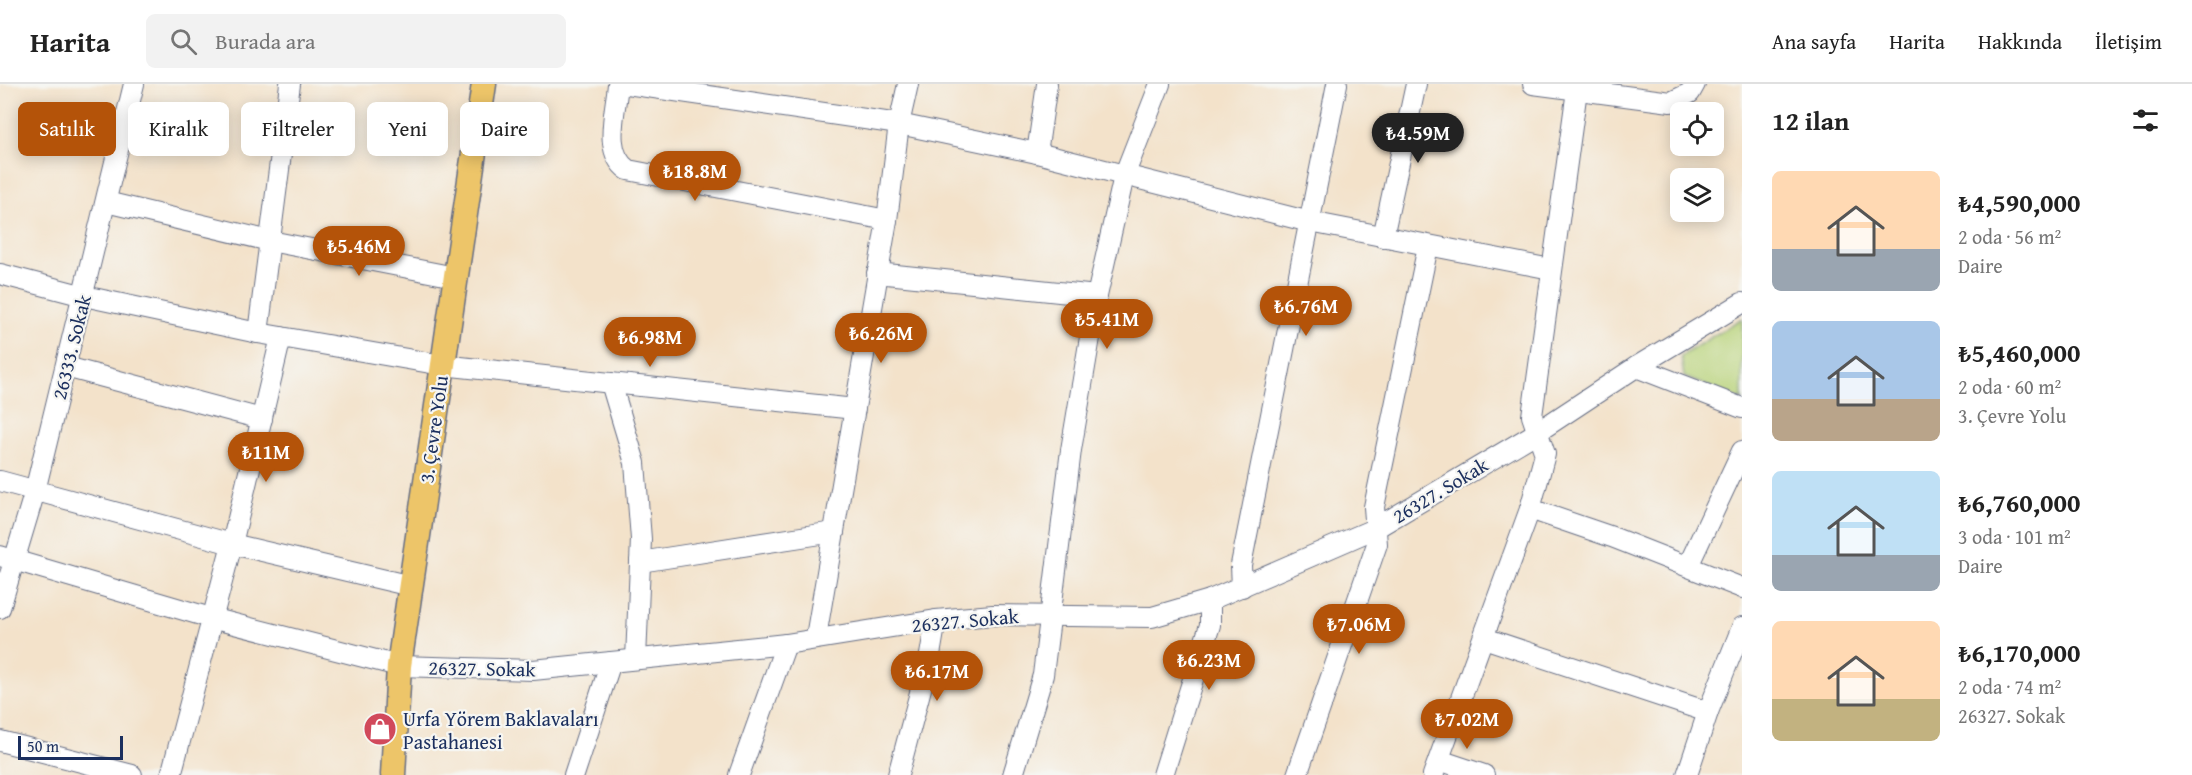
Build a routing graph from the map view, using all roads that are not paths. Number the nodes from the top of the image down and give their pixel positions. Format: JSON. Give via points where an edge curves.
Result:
{"nodes":[{"id":1,"x":134,"y":84,"type":"edge"},
{"id":2,"x":290,"y":84,"type":"edge"},
{"id":3,"x":484,"y":84,"type":"edge"},
{"id":4,"x":618,"y":84,"type":"edge"},
{"id":5,"x":627,"y":84,"type":"edge"},
{"id":6,"x":908,"y":84,"type":"edge"},
{"id":7,"x":1047,"y":84,"type":"edge"},
{"id":8,"x":1160,"y":84,"type":"edge"},
{"id":9,"x":1337,"y":84,"type":"edge"},
{"id":10,"x":1416,"y":84,"type":"edge"},
{"id":11,"x":1533,"y":84,"type":"edge"},
{"id":12,"x":1695,"y":84,"type":"edge"},
{"id":13,"x":1577,"y":90,"type":"junction"},
{"id":14,"x":899,"y":124,"type":"junction"},
{"id":15,"x":1037,"y":153,"type":"junction"},
{"id":16,"x":1124,"y":176,"type":"junction"},
{"id":17,"x":106,"y":202,"type":"junction"},
{"id":18,"x":887,"y":220,"type":"junction"},
{"id":19,"x":1310,"y":222,"type":"junction"},
{"id":20,"x":1383,"y":237,"type":"junction"},
{"id":21,"x":270,"y":241,"type":"junction"},
{"id":22,"x":1428,"y":246,"type":"junction"},
{"id":23,"x":1551,"y":269,"type":"junction"},
{"id":24,"x":877,"y":273,"type":"junction"},
{"id":25,"x":0,"y":274,"type":"edge"},
{"id":26,"x":455,"y":277,"type":"junction"},
{"id":27,"x":84,"y":296,"type":"junction"},
{"id":28,"x":1097,"y":296,"type":"junction"},
{"id":29,"x":1742,"y":303,"type":"edge"},
{"id":30,"x":258,"y":333,"type":"junction"},
{"id":31,"x":281,"y":337,"type":"junction"},
{"id":32,"x":442,"y":365,"type":"junction"},
{"id":33,"x":66,"y":367,"type":"junction"},
{"id":34,"x":1636,"y":368,"type":"junction"},
{"id":35,"x":611,"y":383,"type":"junction"},
{"id":36,"x":1742,"y":408,"type":"edge"},
{"id":37,"x":855,"y":409,"type":"junction"},
{"id":38,"x":262,"y":419,"type":"junction"},
{"id":39,"x":1536,"y":434,"type":"junction"},
{"id":40,"x":1742,"y":451,"type":"edge"},
{"id":41,"x":0,"y":481,"type":"edge"},
{"id":42,"x":35,"y":491,"type":"junction"},
{"id":43,"x":1530,"y":509,"type":"junction"},
{"id":44,"x":1376,"y":528,"type":"junction"},
{"id":45,"x":834,"y":532,"type":"junction"},
{"id":46,"x":232,"y":544,"type":"junction"},
{"id":47,"x":8,"y":558,"type":"edge"},
{"id":48,"x":640,"y":562,"type":"junction"},
{"id":49,"x":1688,"y":566,"type":"junction"},
{"id":50,"x":411,"y":586,"type":"junction"},
{"id":51,"x":1242,"y":587,"type":"junction"},
{"id":52,"x":1742,"y":588,"type":"edge"},
{"id":53,"x":1210,"y":600,"type":"junction"},
{"id":54,"x":0,"y":608,"type":"edge"},
{"id":55,"x":1052,"y":615,"type":"junction"},
{"id":56,"x":211,"y":618,"type":"junction"},
{"id":57,"x":936,"y":620,"type":"junction"},
{"id":58,"x":1742,"y":627,"type":"edge"},
{"id":59,"x":816,"y":637,"type":"junction"},
{"id":60,"x":1484,"y":638,"type":"junction"},
{"id":61,"x":786,"y":644,"type":"junction"},
{"id":62,"x":636,"y":659,"type":"junction"},
{"id":63,"x":611,"y":662,"type":"junction"},
{"id":64,"x":399,"y":666,"type":"junction"},
{"id":65,"x":1708,"y":712,"type":"junction"},
{"id":66,"x":0,"y":741,"type":"edge"},
{"id":67,"x":1436,"y":768,"type":"edge"},
{"id":68,"x":132,"y":775,"type":"edge"},
{"id":69,"x":171,"y":775,"type":"edge"},
{"id":70,"x":393,"y":775,"type":"edge"},
{"id":71,"x":574,"y":775,"type":"edge"},
{"id":72,"x":739,"y":775,"type":"edge"},
{"id":73,"x":898,"y":775,"type":"edge"},
{"id":74,"x":1013,"y":775,"type":"edge"},
{"id":75,"x":1163,"y":775,"type":"edge"},
{"id":76,"x":1297,"y":775,"type":"edge"},
{"id":77,"x":1484,"y":775,"type":"edge"},
{"id":78,"x":1687,"y":775,"type":"edge"}],
"edges":[{"from":1,"to":17,"type":"street","name":"26333. Sokak"},
{"from":2,"to":21,"type":"street"},
{"from":3,"to":26,"type":"main road","name":"3. Çevre Yolu"},
{"from":4,"to":18,"type":"street","via":[[612,143],[616,159],[628,170]]},
{"from":5,"to":14,"type":"street"},
{"from":6,"to":14,"type":"street"},
{"from":7,"to":15,"type":"street"},
{"from":8,"to":16,"type":"street"},
{"from":9,"to":19,"type":"street"},
{"from":10,"to":20,"type":"street"},
{"from":11,"to":13,"type":"street"},
{"from":12,"to":13,"type":"street","via":[[1690,93],[1671,102]]},
{"from":13,"to":23,"type":"street"},
{"from":14,"to":15,"type":"street"},
{"from":14,"to":18,"type":"street"},
{"from":15,"to":16,"type":"street"},
{"from":16,"to":19,"type":"street"},
{"from":16,"to":28,"type":"street"},
{"from":17,"to":21,"type":"street"},
{"from":17,"to":27,"type":"street","name":"26333. Sokak"},
{"from":18,"to":24,"type":"street"},
{"from":19,"to":20,"type":"street"},
{"from":19,"to":51,"type":"street","via":[[1241,565]]},
{"from":20,"to":22,"type":"street"},
{"from":21,"to":26,"type":"street"},
{"from":21,"to":30,"type":"street"},
{"from":22,"to":23,"type":"street"},
{"from":22,"to":44,"type":"street","via":[[1374,507]]},
{"from":23,"to":39,"type":"street","via":[[1532,416]]},
{"from":24,"to":28,"type":"street"},
{"from":24,"to":37,"type":"street"},
{"from":25,"to":27,"type":"street"},
{"from":26,"to":32,"type":"main road","name":"3. Çevre Yolu"},
{"from":27,"to":30,"type":"street"},
{"from":27,"to":33,"type":"street","name":"26333. Sokak"},
{"from":28,"to":55,"type":"street","via":[[1071,450]]},
{"from":29,"to":34,"type":"street","name":"26327. Sokak"},
{"from":30,"to":31,"type":"street"},
{"from":31,"to":32,"type":"street"},
{"from":31,"to":38,"type":"street"},
{"from":32,"to":35,"type":"street"},
{"from":32,"to":50,"type":"main road","name":"3. Çevre Yolu"},
{"from":33,"to":38,"type":"street"},
{"from":33,"to":42,"type":"street","name":"26333. Sokak"},
{"from":34,"to":36,"type":"street"},
{"from":34,"to":39,"type":"street","name":"26327. Sokak"},
{"from":35,"to":37,"type":"street"},
{"from":35,"to":48,"type":"street","via":[[635,464]]},
{"from":37,"to":45,"type":"street"},
{"from":38,"to":46,"type":"street"},
{"from":39,"to":43,"type":"street","via":[[1545,454]]},
{"from":39,"to":44,"type":"street","name":"26327. Sokak"},
{"from":40,"to":49,"type":"street"},
{"from":41,"to":42,"type":"street"},
{"from":42,"to":46,"type":"street"},
{"from":42,"to":47,"type":"street","name":"26333. Sokak"},
{"from":43,"to":49,"type":"street"},
{"from":43,"to":60,"type":"street"},
{"from":44,"to":51,"type":"street","name":"26327. Sokak"},
{"from":44,"to":76,"type":"street","via":[[1377,544]]},
{"from":45,"to":48,"type":"street"},
{"from":45,"to":59,"type":"street"},
{"from":46,"to":50,"type":"street"},
{"from":46,"to":56,"type":"street"},
{"from":47,"to":54,"type":"street","name":"26333. Sokak"},
{"from":47,"to":56,"type":"street","name":"26327. Sokak"},
{"from":48,"to":62,"type":"street"},
{"from":49,"to":52,"type":"street"},
{"from":50,"to":64,"type":"main road","name":"3. Çevre Yolu"},
{"from":51,"to":53,"type":"street","name":"26327. Sokak"},
{"from":53,"to":55,"type":"street","name":"26327. Sokak","via":[[1152,617]]},
{"from":53,"to":75,"type":"street","via":[[1210,625]]},
{"from":55,"to":57,"type":"street","name":"26327. Sokak"},
{"from":55,"to":74,"type":"street","via":[[1043,675]]},
{"from":56,"to":64,"type":"street","name":"26327. Sokak"},
{"from":56,"to":69,"type":"street"},
{"from":57,"to":59,"type":"street","name":"26327. Sokak"},
{"from":57,"to":73,"type":"street"},
{"from":58,"to":65,"type":"street"},
{"from":59,"to":61,"type":"street","name":"26327. Sokak"},
{"from":60,"to":65,"type":"street"},
{"from":60,"to":67,"type":"street"},
{"from":61,"to":62,"type":"street","name":"26327. Sokak"},
{"from":61,"to":72,"type":"street"},
{"from":62,"to":63,"type":"street","name":"26327. Sokak"},
{"from":63,"to":64,"type":"street","name":"26327. Sokak","via":[[533,670]]},
{"from":63,"to":71,"type":"street"},
{"from":64,"to":70,"type":"main road","name":"3. Çevre Yolu"},
{"from":65,"to":78,"type":"street"},
{"from":66,"to":68,"type":"street"},
{"from":67,"to":77,"type":"street"}]}
